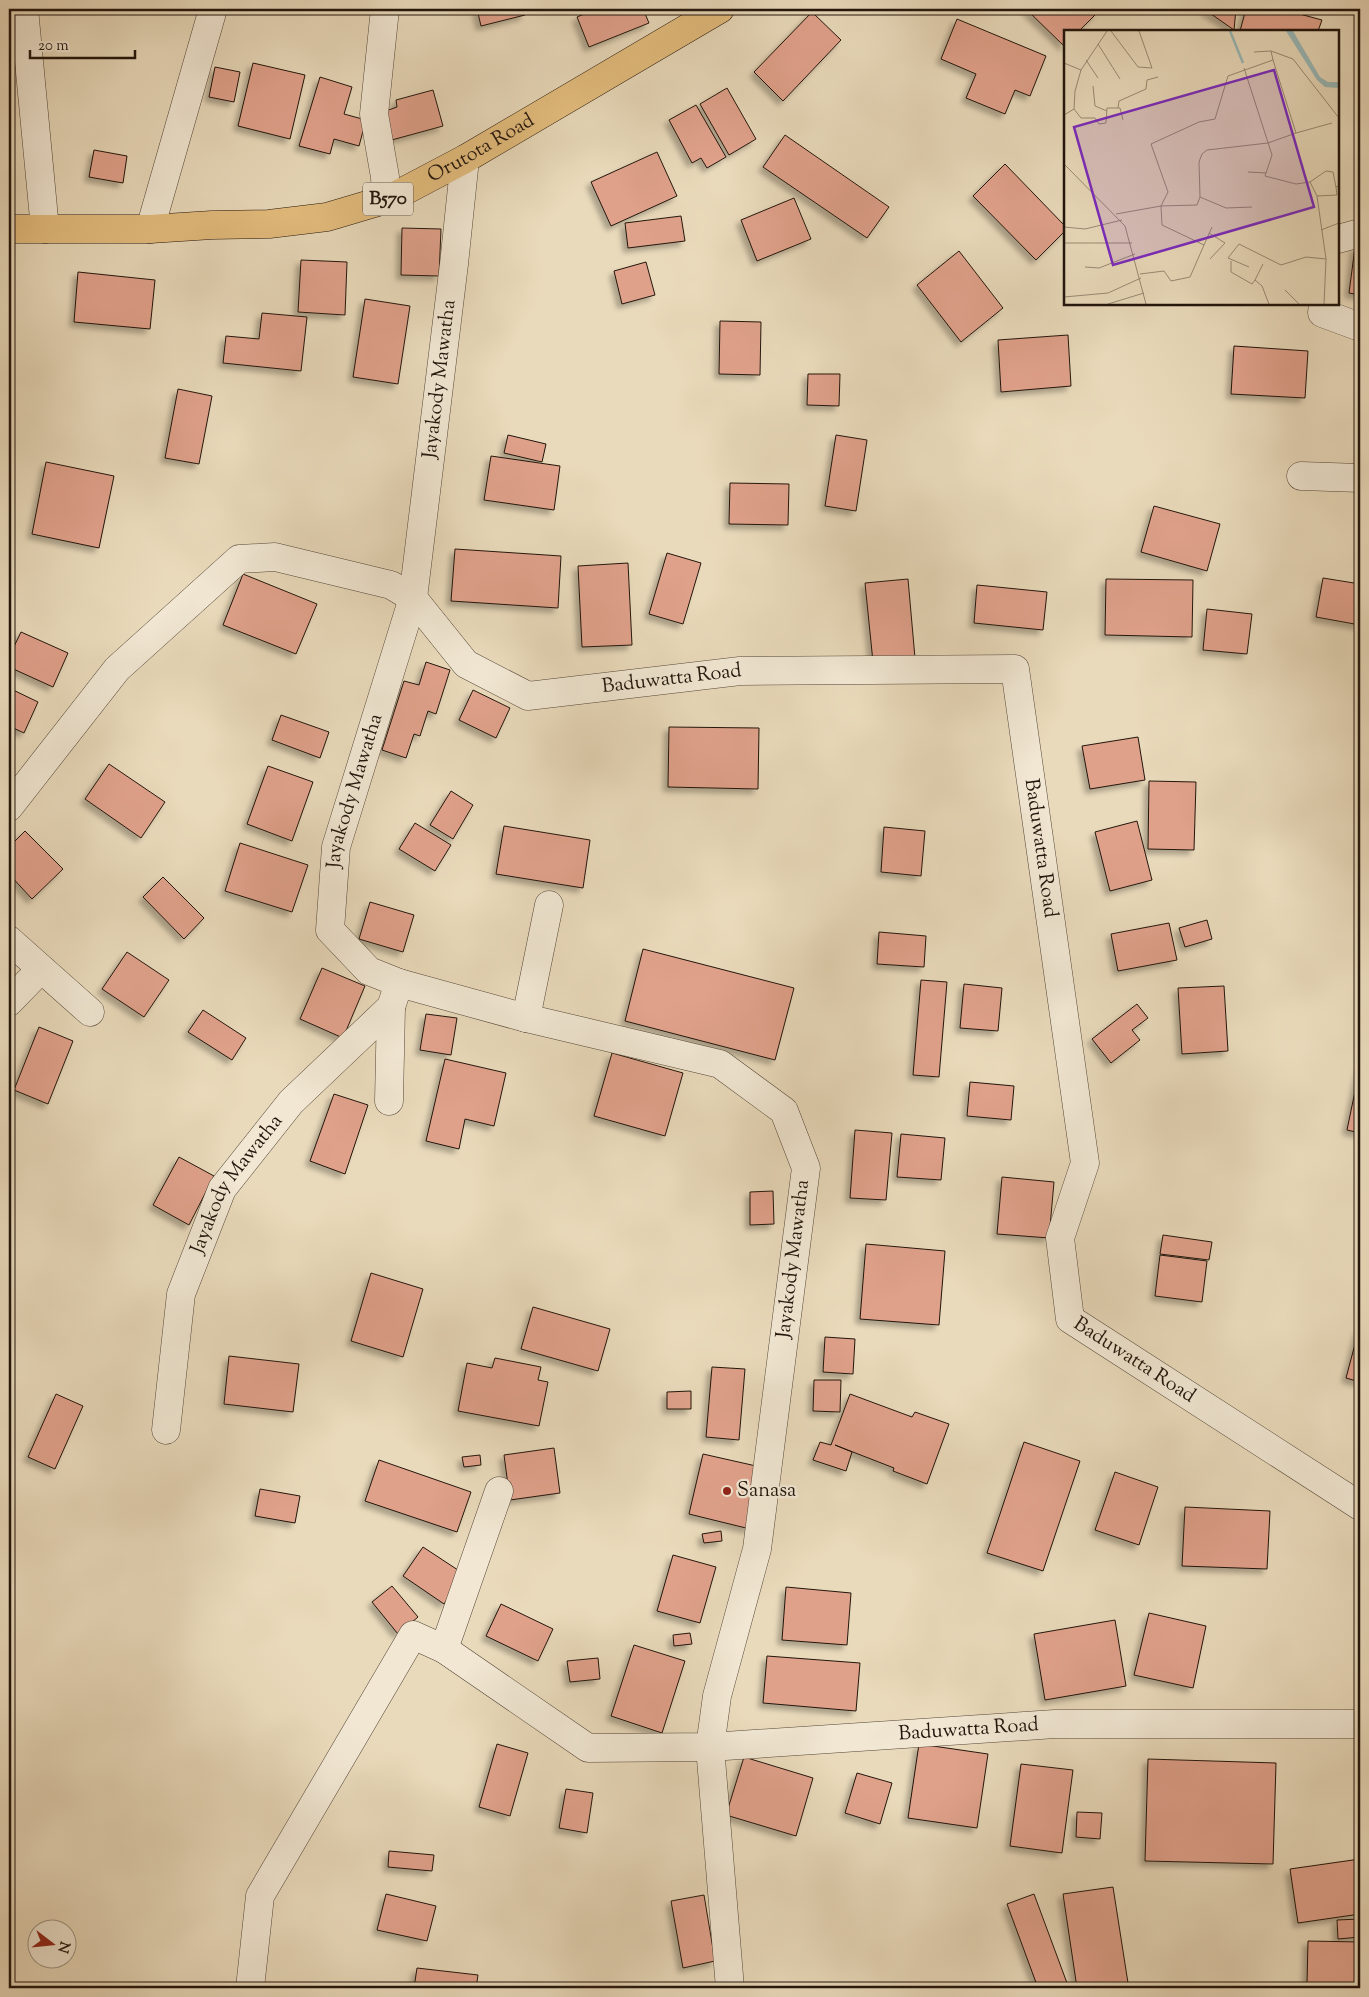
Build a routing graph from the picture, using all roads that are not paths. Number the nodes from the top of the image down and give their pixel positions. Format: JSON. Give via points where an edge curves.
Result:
{"nodes":[{"id":1,"x":24,"y":9,"type":"edge"},
{"id":2,"x":213,"y":9,"type":"edge"},
{"id":3,"x":385,"y":9,"type":"edge"},
{"id":4,"x":720,"y":9,"type":"edge"},
{"id":5,"x":465,"y":159,"type":"junction"},
{"id":6,"x":386,"y":200,"type":"junction"},
{"id":7,"x":9,"y":229,"type":"edge"},
{"id":8,"x":45,"y":229,"type":"junction"},
{"id":9,"x":150,"y":229,"type":"junction"},
{"id":10,"x":1360,"y":233,"type":"edge"},
{"id":11,"x":1339,"y":239,"type":"edge"},
{"id":12,"x":1323,"y":305,"type":"edge"},
{"id":13,"x":1360,"y":327,"type":"edge"},
{"id":14,"x":1301,"y":476,"type":"dead end"},
{"id":15,"x":1360,"y":478,"type":"edge"},
{"id":16,"x":402,"y":592,"type":"junction"},
{"id":17,"x":9,"y":807,"type":"edge"},
{"id":18,"x":549,"y":905,"type":"dead end"},
{"id":19,"x":9,"y":940,"type":"edge"},
{"id":20,"x":41,"y":969,"type":"junction"},
{"id":21,"x":395,"y":995,"type":"junction"},
{"id":22,"x":9,"y":1002,"type":"edge"},
{"id":23,"x":90,"y":1012,"type":"dead end"},
{"id":24,"x":526,"y":1018,"type":"junction"},
{"id":25,"x":390,"y":1101,"type":"dead end"},
{"id":26,"x":166,"y":1430,"type":"dead end"},
{"id":27,"x":499,"y":1490,"type":"dead end"},
{"id":28,"x":1360,"y":1506,"type":"edge"},
{"id":29,"x":444,"y":1649,"type":"junction"},
{"id":30,"x":1360,"y":1724,"type":"edge"},
{"id":31,"x":719,"y":1746,"type":"junction"},
{"id":32,"x":250,"y":1988,"type":"edge"},
{"id":33,"x":730,"y":1988,"type":"edge"}],
"edges":[{"from":1,"to":8,"type":"street"},
{"from":2,"to":9,"type":"street"},
{"from":3,"to":6,"type":"street","via":[[374,114]]},
{"from":4,"to":5,"type":"main road","name":"Orutota Road","number":"B570"},
{"from":5,"to":6,"type":"main road","name":"Orutota Road","number":"B570"},
{"from":5,"to":16,"type":"street","name":"Jayakody Mawatha","via":[[454,264]]},
{"from":6,"to":9,"type":"main road","name":"Orutota Road","number":"B570","via":[[327,217],[269,224]]},
{"from":7,"to":8,"type":"main road","name":"Orutota Road","number":"B570"},
{"from":8,"to":9,"type":"main road","name":"Orutota Road","number":"B570"},
{"from":10,"to":11,"type":"street"},
{"from":12,"to":13,"type":"street","via":[[1322,313]]},
{"from":14,"to":15,"type":"street"},
{"from":16,"to":17,"type":"street","via":[[275,557],[239,559],[116,669]]},
{"from":16,"to":21,"type":"street","name":"Jayakody Mawatha","via":[[336,847],[330,930]]},
{"from":16,"to":28,"type":"street","name":"Baduwatta Road","via":[[466,664],[528,696],[740,671],[1015,670],[1085,1163],[1060,1238],[1070,1319]]},
{"from":18,"to":24,"type":"street"},
{"from":19,"to":20,"type":"street"},
{"from":20,"to":22,"type":"street"},
{"from":20,"to":23,"type":"street"},
{"from":21,"to":24,"type":"street","name":"Jayakody Mawatha"},
{"from":21,"to":25,"type":"street"},
{"from":21,"to":26,"type":"street","name":"Jayakody Mawatha","via":[[291,1102],[222,1189],[181,1294]]},
{"from":24,"to":31,"type":"street","name":"Jayakody Mawatha","via":[[720,1064],[784,1111],[806,1168],[757,1549],[717,1696]]},
{"from":27,"to":29,"type":"street"},
{"from":29,"to":31,"type":"street","name":"Baduwatta Road","via":[[588,1748]]},
{"from":29,"to":32,"type":"street","name":"Baduwatta Road","via":[[413,1635],[260,1896]]},
{"from":30,"to":31,"type":"street","name":"Baduwatta Road","via":[[1055,1724]]},
{"from":31,"to":33,"type":"street","name":"Jayakody Mawatha"}]}
